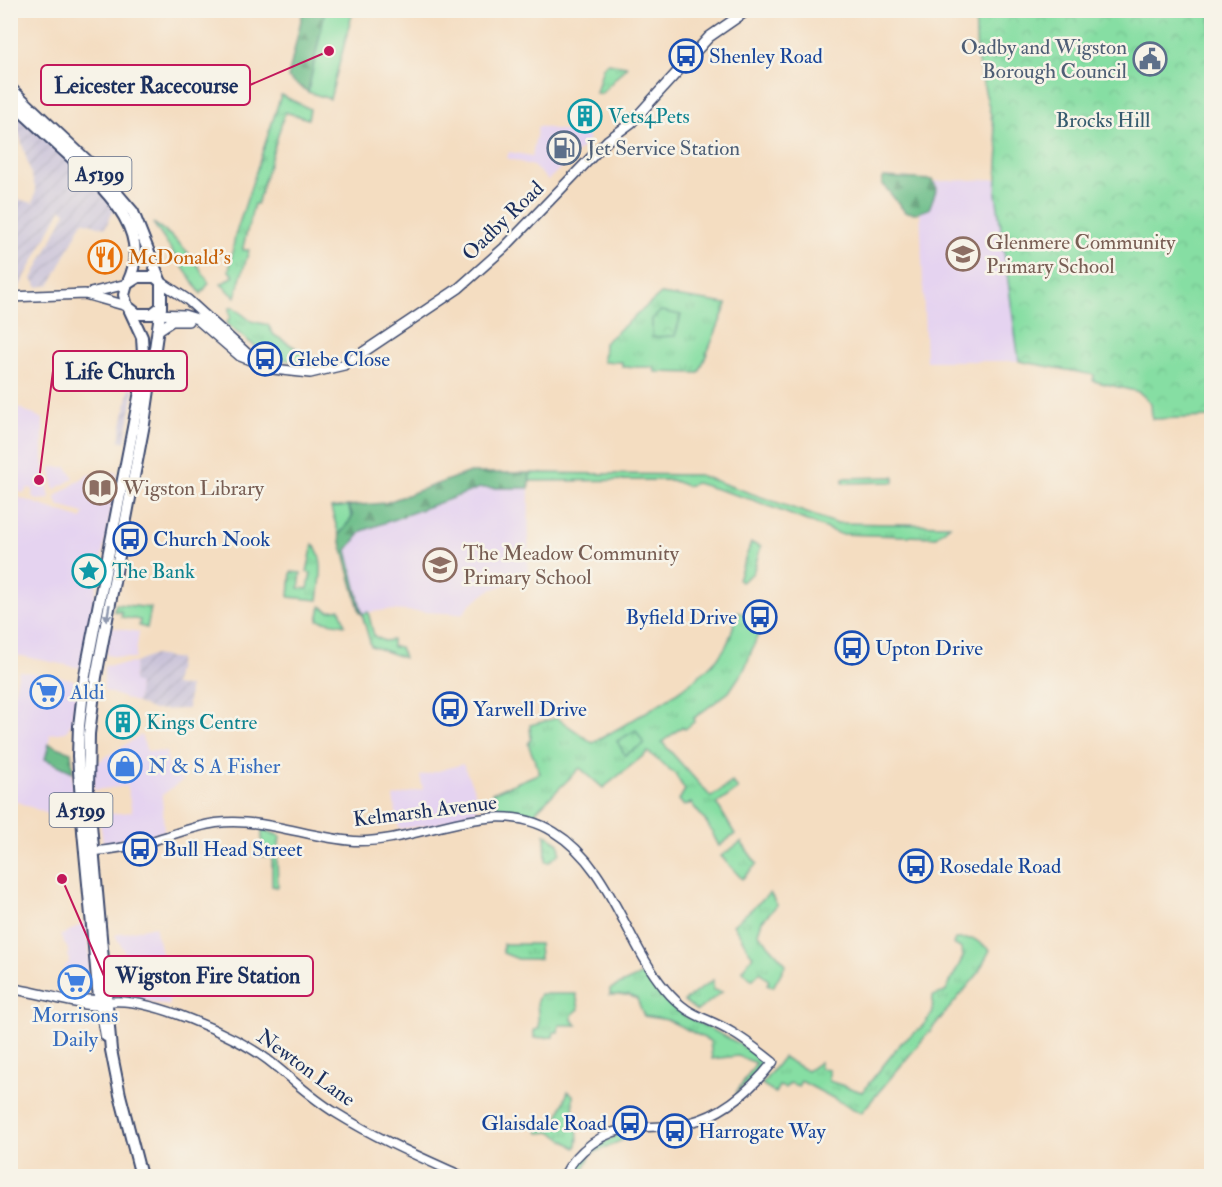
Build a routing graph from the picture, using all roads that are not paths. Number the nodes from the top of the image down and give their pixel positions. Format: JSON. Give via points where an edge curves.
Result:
{"nodes":[{"id":1,"x":748,"y":10,"type":"edge"},
{"id":2,"x":10,"y":88,"type":"edge"},
{"id":3,"x":10,"y":101,"type":"edge"},
{"id":4,"x":161,"y":281,"type":"junction"},
{"id":5,"x":127,"y":283,"type":"junction"},
{"id":6,"x":85,"y":294,"type":"junction"},
{"id":7,"x":10,"y":297,"type":"edge"},
{"id":8,"x":128,"y":308,"type":"junction"},
{"id":9,"x":158,"y":312,"type":"junction"},
{"id":10,"x":205,"y":325,"type":"junction"},
{"id":11,"x":157,"y":331,"type":"junction"},
{"id":12,"x":254,"y":360,"type":"junction"},
{"id":13,"x":89,"y":852,"type":"junction"},
{"id":14,"x":10,"y":988,"type":"edge"},
{"id":15,"x":104,"y":1009,"type":"junction"},
{"id":16,"x":141,"y":1176,"type":"edge"},
{"id":17,"x":462,"y":1176,"type":"edge"},
{"id":18,"x":564,"y":1176,"type":"edge"}],
"edges":[{"from":1,"to":12,"type":"main road","name":"Oadby Road","via":[[709,37],[631,123],[608,140],[504,248],[428,311],[331,370],[288,373]]},
{"from":2,"to":4,"type":"main road","number":"A5199","via":[[98,171],[133,212]]},
{"from":3,"to":5,"type":"main road","number":"A5199","via":[[104,189],[125,217],[136,256]]},
{"from":4,"to":5,"type":"main road","via":[[138,277]]},
{"from":4,"to":9,"type":"main road"},
{"from":4,"to":12,"type":"main road","name":"Oadby Road"},
{"from":5,"to":6,"type":"main road"},
{"from":5,"to":8,"type":"main road","via":[[124,295]]},
{"from":6,"to":7,"type":"main road"},
{"from":6,"to":8,"type":"main road"},
{"from":8,"to":9,"type":"main road","via":[[137,314]]},
{"from":8,"to":13,"type":"main road","number":"A5199","via":[[142,337],[144,371],[83,694],[78,756]]},
{"from":9,"to":10,"type":"main road","name":"Oadby Road","via":[[184,315]]},
{"from":9,"to":11,"type":"main road","number":"A5199"},
{"from":10,"to":11,"type":"main road","via":[[172,321]]},
{"from":10,"to":12,"type":"main road","name":"Oadby Road","via":[[240,356]]},
{"from":11,"to":13,"type":"main road","number":"A5199","one_way":true,"via":[[90,725]]},
{"from":13,"to":15,"type":"main road","number":"A5199","via":[[101,931]]},
{"from":13,"to":15,"type":"main road","number":"A5199","via":[[98,987]]},
{"from":13,"to":18,"type":"street","name":"Kelmarsh Avenue","via":[[152,841],[216,823],[252,823],[357,841],[489,818],[538,824],[554,832],[584,858],[664,988],[702,1020],[732,1032],[773,1062],[746,1092],[717,1112],[687,1123],[661,1128],[633,1127],[606,1136],[581,1152]]},
{"from":14,"to":15,"type":"main road"},
{"from":15,"to":16,"type":"main road","via":[[107,1041]]},
{"from":15,"to":17,"type":"street","name":"Newton Lane","via":[[125,1002],[182,1017],[242,1044],[336,1113]]}]}
